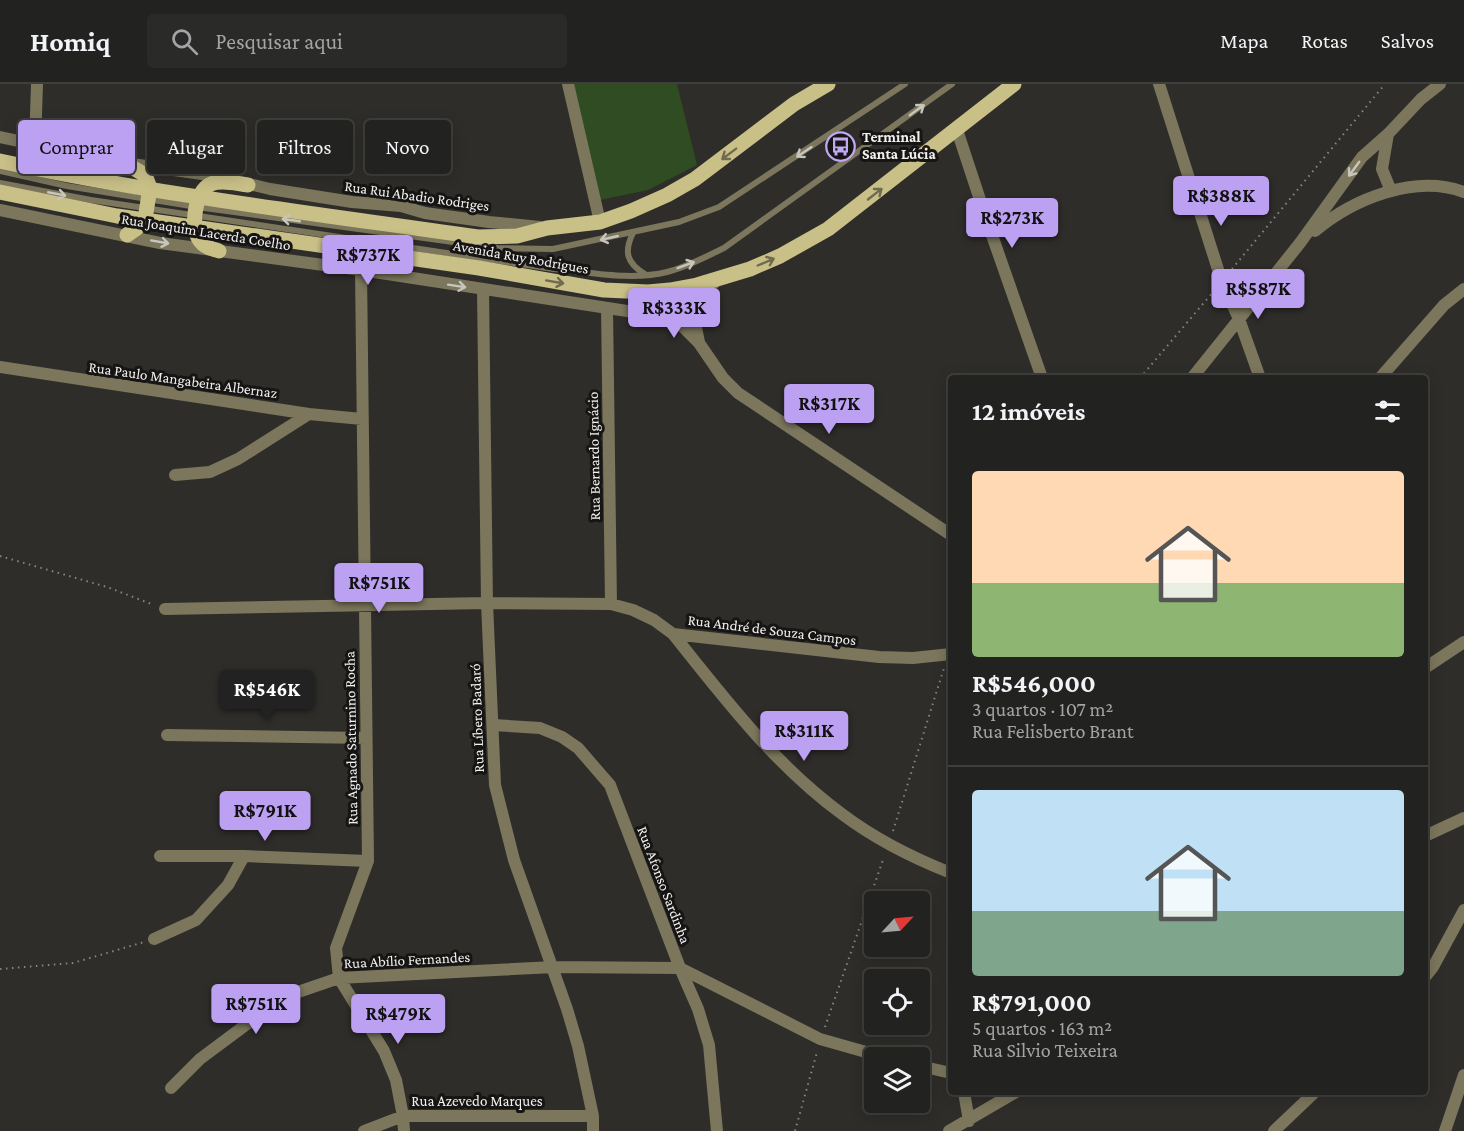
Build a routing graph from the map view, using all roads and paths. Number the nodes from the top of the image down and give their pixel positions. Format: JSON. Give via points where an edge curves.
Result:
{"nodes":[{"id":1,"x":37,"y":84,"type":"edge"},
{"id":2,"x":568,"y":84,"type":"edge"},
{"id":3,"x":828,"y":84,"type":"edge"},
{"id":4,"x":905,"y":84,"type":"edge"},
{"id":5,"x":952,"y":84,"type":"edge"},
{"id":6,"x":1014,"y":84,"type":"edge"},
{"id":7,"x":1159,"y":84,"type":"edge"},
{"id":8,"x":1385,"y":84,"type":"edge"},
{"id":9,"x":1440,"y":84,"type":"edge"},
{"id":10,"x":36,"y":120,"type":"edge"},
{"id":11,"x":957,"y":130,"type":"junction"},
{"id":12,"x":1388,"y":134,"type":"junction"},
{"id":13,"x":0,"y":137,"type":"edge"},
{"id":14,"x":18,"y":141,"type":"edge"},
{"id":15,"x":0,"y":161,"type":"edge"},
{"id":16,"x":135,"y":165,"type":"edge"},
{"id":17,"x":135,"y":169,"type":"edge"},
{"id":18,"x":0,"y":171,"type":"edge"},
{"id":19,"x":0,"y":183,"type":"edge"},
{"id":20,"x":248,"y":185,"type":"junction"},
{"id":21,"x":1391,"y":190,"type":"junction"},
{"id":22,"x":0,"y":192,"type":"edge"},
{"id":23,"x":1464,"y":192,"type":"edge"},
{"id":24,"x":148,"y":204,"type":"junction"},
{"id":25,"x":0,"y":210,"type":"edge"},
{"id":26,"x":197,"y":211,"type":"junction"},
{"id":27,"x":600,"y":222,"type":"junction"},
{"id":28,"x":547,"y":228,"type":"junction"},
{"id":29,"x":633,"y":232,"type":"junction"},
{"id":30,"x":127,"y":235,"type":"junction"},
{"id":31,"x":1300,"y":243,"type":"junction"},
{"id":32,"x":219,"y":251,"type":"junction"},
{"id":33,"x":361,"y":270,"type":"junction"},
{"id":34,"x":647,"y":275,"type":"junction"},
{"id":35,"x":718,"y":279,"type":"junction"},
{"id":36,"x":1222,"y":282,"type":"junction"},
{"id":37,"x":1464,"y":289,"type":"edge"},
{"id":38,"x":483,"y":290,"type":"junction"},
{"id":39,"x":697,"y":300,"type":"junction"},
{"id":40,"x":607,"y":308,"type":"junction"},
{"id":41,"x":664,"y":315,"type":"junction"},
{"id":42,"x":1239,"y":320,"type":"junction"},
{"id":43,"x":699,"y":343,"type":"junction"},
{"id":44,"x":0,"y":367,"type":"edge"},
{"id":45,"x":1041,"y":375,"type":"edge"},
{"id":46,"x":1143,"y":375,"type":"edge"},
{"id":47,"x":1194,"y":375,"type":"edge"},
{"id":48,"x":1259,"y":375,"type":"edge"},
{"id":49,"x":1383,"y":375,"type":"edge"},
{"id":50,"x":309,"y":414,"type":"junction"},
{"id":51,"x":362,"y":419,"type":"junction"},
{"id":52,"x":175,"y":475,"type":"dead end"},
{"id":53,"x":948,"y":533,"type":"edge"},
{"id":54,"x":0,"y":556,"type":"edge"},
{"id":55,"x":487,"y":603,"type":"junction"},
{"id":56,"x":611,"y":604,"type":"junction"},
{"id":57,"x":364,"y":606,"type":"junction"},
{"id":58,"x":165,"y":609,"type":"joint"},
{"id":59,"x":673,"y":634,"type":"junction"},
{"id":60,"x":1464,"y":642,"type":"edge"},
{"id":61,"x":948,"y":654,"type":"edge"},
{"id":62,"x":948,"y":660,"type":"edge"},
{"id":63,"x":1428,"y":666,"type":"edge"},
{"id":64,"x":494,"y":725,"type":"junction"},
{"id":65,"x":167,"y":735,"type":"dead end"},
{"id":66,"x":366,"y":738,"type":"junction"},
{"id":67,"x":1464,"y":818,"type":"edge"},
{"id":68,"x":1428,"y":835,"type":"edge"},
{"id":69,"x":889,"y":844,"type":"junction"},
{"id":70,"x":160,"y":856,"type":"dead end"},
{"id":71,"x":244,"y":856,"type":"junction"},
{"id":72,"x":368,"y":861,"type":"junction"},
{"id":73,"x":948,"y":872,"type":"edge"},
{"id":74,"x":1464,"y":910,"type":"edge"},
{"id":75,"x":154,"y":939,"type":"joint"},
{"id":76,"x":554,"y":967,"type":"junction"},
{"id":77,"x":680,"y":968,"type":"junction"},
{"id":78,"x":0,"y":969,"type":"edge"},
{"id":79,"x":1428,"y":973,"type":"edge"},
{"id":80,"x":339,"y":978,"type":"junction"},
{"id":81,"x":820,"y":1039,"type":"junction"},
{"id":82,"x":864,"y":1051,"type":"edge"},
{"id":83,"x":930,"y":1068,"type":"edge"},
{"id":84,"x":948,"y":1072,"type":"edge"},
{"id":85,"x":1464,"y":1075,"type":"edge"},
{"id":86,"x":171,"y":1088,"type":"dead end"},
{"id":87,"x":965,"y":1095,"type":"edge"},
{"id":88,"x":1011,"y":1095,"type":"edge"},
{"id":89,"x":1312,"y":1095,"type":"edge"},
{"id":90,"x":403,"y":1116,"type":"junction"},
{"id":91,"x":593,"y":1116,"type":"junction"},
{"id":92,"x":969,"y":1121,"type":"junction"},
{"id":93,"x":364,"y":1131,"type":"edge"},
{"id":94,"x":404,"y":1131,"type":"edge"},
{"id":95,"x":593,"y":1131,"type":"edge"},
{"id":96,"x":717,"y":1131,"type":"edge"},
{"id":97,"x":795,"y":1131,"type":"edge"},
{"id":98,"x":949,"y":1131,"type":"edge"},
{"id":99,"x":1274,"y":1131,"type":"edge"},
{"id":100,"x":1445,"y":1131,"type":"edge"}],
"edges":[{"from":1,"to":10,"type":"street"},
{"from":2,"to":27,"type":"street"},
{"from":3,"to":27,"type":"main road","name":"Avenida Ruy Rodrigues","one_way":true,"via":[[794,104],[695,179],[667,195]]},
{"from":4,"to":29,"type":"lane","one_way":true,"via":[[719,207],[679,222]]},
{"from":34,"to":5,"type":"lane","one_way":true,"via":[[667,272],[724,248]]},
{"from":6,"to":11,"type":"main road","name":"Avenida Ruy Rodrigues"},
{"from":7,"to":36,"type":"street"},
{"from":8,"to":36,"type":"path"},
{"from":9,"to":12,"type":"street"},
{"from":35,"to":11,"type":"main road","name":"Avenida Ruy Rodrigues","one_way":true,"via":[[780,256],[828,229]]},
{"from":11,"to":45,"type":"street"},
{"from":12,"to":21,"type":"street","via":[[1382,169]]},
{"from":12,"to":31,"type":"street","one_way":true,"via":[[1362,157]]},
{"from":13,"to":14,"type":"street","name":"Rua Rui Abadio Rodriges"},
{"from":15,"to":24,"type":"main road","name":"Avenida Ruy Rodrigues","via":[[93,180]]},
{"from":16,"to":20,"type":"street","name":"Rua Rui Abadio Rodriges"},
{"from":17,"to":24,"type":"main road","via":[[145,175]]},
{"from":18,"to":24,"type":"lane"},
{"from":19,"to":24,"type":"lane","one_way":true,"via":[[65,196]]},
{"from":20,"to":26,"type":"main road","via":[[213,183],[204,189]]},
{"from":20,"to":28,"type":"street","name":"Rua Rui Abadio Rodriges"},
{"from":21,"to":23,"type":"street","via":[[1430,187]]},
{"from":21,"to":31,"type":"street","via":[[1332,216]]},
{"from":22,"to":24,"type":"main road","name":"Avenida Ruy Rodrigues"},
{"from":24,"to":26,"type":"main road","name":"Avenida Ruy Rodrigues"},
{"from":24,"to":26,"type":"main road","name":"Avenida Ruy Rodrigues"},
{"from":24,"to":30,"type":"main road","via":[[137,228]]},
{"from":25,"to":30,"type":"street","name":"Rua Joaquim Lacerda Coelho"},
{"from":26,"to":28,"type":"main road","name":"Avenida Ruy Rodrigues","via":[[478,237],[517,236]]},
{"from":29,"to":26,"type":"lane","one_way":true,"via":[[554,249],[509,249]]},
{"from":26,"to":32,"type":"main road","via":[[195,233],[202,243]]},
{"from":26,"to":34,"type":"lane","via":[[554,269]]},
{"from":26,"to":35,"type":"main road","name":"Avenida Ruy Rodrigues","one_way":true,"via":[[604,290],[659,291]]},
{"from":27,"to":28,"type":"main road","name":"Avenida Ruy Rodrigues"},
{"from":29,"to":34,"type":"lane","via":[[627,244],[628,258]]},
{"from":30,"to":32,"type":"street","name":"Rua Joaquim Lacerda Coelho","one_way":true},
{"from":31,"to":42,"type":"street"},
{"from":32,"to":33,"type":"street","name":"Rua Joaquim Lacerda Coelho"},
{"from":33,"to":38,"type":"street","name":"Rua Joaquim Lacerda Coelho","one_way":true},
{"from":33,"to":51,"type":"street","name":"Rua Agnado Saturnino Rocha"},
{"from":35,"to":39,"type":"street","name":"Rua Joaquim Lacerda Coelho"},
{"from":36,"to":42,"type":"street"},
{"from":36,"to":46,"type":"path"},
{"from":37,"to":49,"type":"street","via":[[1444,305]]},
{"from":38,"to":40,"type":"street","name":"Rua Joaquim Lacerda Coelho"},
{"from":38,"to":55,"type":"street","name":"Rua Líbero Badaró"},
{"from":39,"to":41,"type":"street","name":"Rua Joaquim Lacerda Coelho"},
{"from":39,"to":43,"type":"street","via":[[694,318]]},
{"from":40,"to":41,"type":"street","name":"Rua Joaquim Lacerda Coelho"},
{"from":40,"to":56,"type":"street","name":"Rua Bernardo Ignácio"},
{"from":41,"to":43,"type":"street"},
{"from":42,"to":47,"type":"street"},
{"from":42,"to":48,"type":"street"},
{"from":43,"to":53,"type":"street","via":[[738,393]]},
{"from":44,"to":50,"type":"street","name":"Rua Paulo Mangabeira Albernaz"},
{"from":50,"to":51,"type":"street","name":"Rua Paulo Mangabeira Albernaz"},
{"from":50,"to":52,"type":"street","via":[[210,472]]},
{"from":51,"to":57,"type":"street","name":"Rua Agnado Saturnino Rocha"},
{"from":54,"to":58,"type":"path","via":[[107,587]]},
{"from":55,"to":56,"type":"street","name":"Rua André de Souza Campos"},
{"from":55,"to":57,"type":"street","name":"Rua André de Souza Campos"},
{"from":55,"to":64,"type":"street","name":"Rua Líbero Badaró"},
{"from":56,"to":59,"type":"street","name":"Rua André de Souza Campos","via":[[654,620]]},
{"from":57,"to":58,"type":"street","name":"Rua André de Souza Campos"},
{"from":57,"to":66,"type":"street","name":"Rua Agnado Saturnino Rocha"},
{"from":59,"to":61,"type":"street","name":"Rua André de Souza Campos","via":[[879,657]]},
{"from":59,"to":69,"type":"street","via":[[777,756],[843,815]]},
{"from":60,"to":63,"type":"street"},
{"from":62,"to":69,"type":"path"},
{"from":64,"to":76,"type":"street","name":"Rua Líbero Badaró","via":[[495,785],[514,860]]},
{"from":64,"to":77,"type":"street","name":"Rua Afonso Sardinha","via":[[540,728],[562,737],[593,764],[609,786]]},
{"from":65,"to":66,"type":"street"},
{"from":66,"to":72,"type":"street","name":"Rua Agnado Saturnino Rocha"},
{"from":67,"to":68,"type":"street"},
{"from":69,"to":73,"type":"street"},
{"from":69,"to":81,"type":"path"},
{"from":70,"to":71,"type":"street"},
{"from":71,"to":72,"type":"street"},
{"from":71,"to":75,"type":"street","via":[[228,885],[196,920]]},
{"from":72,"to":80,"type":"street","name":"Rua Agnado Saturnino Rocha","via":[[336,948]]},
{"from":74,"to":79,"type":"street"},
{"from":75,"to":78,"type":"path","via":[[73,963]]},
{"from":76,"to":77,"type":"street","name":"Rua Abílio Fernandes"},
{"from":76,"to":80,"type":"street","name":"Rua Abílio Fernandes"},
{"from":76,"to":91,"type":"street","name":"Rua Líbero Badaró","via":[[578,1046]]},
{"from":77,"to":81,"type":"street"},
{"from":77,"to":96,"type":"street","name":"Rua Afonso Sardinha","via":[[699,1009],[709,1045]]},
{"from":80,"to":86,"type":"street","name":"Rua Abílio Fernandes","via":[[298,992],[262,1012],[200,1059]]},
{"from":80,"to":90,"type":"street","via":[[384,1051],[396,1080]]},
{"from":81,"to":82,"type":"street"},
{"from":81,"to":97,"type":"path"},
{"from":83,"to":84,"type":"street"},
{"from":85,"to":100,"type":"street"},
{"from":87,"to":92,"type":"street"},
{"from":88,"to":92,"type":"street"},
{"from":89,"to":99,"type":"street"},
{"from":90,"to":91,"type":"street","name":"Rua Azevedo Marques"},
{"from":90,"to":93,"type":"street","name":"Rua Azevedo Marques"},
{"from":90,"to":94,"type":"street"},
{"from":91,"to":95,"type":"street","name":"Rua Líbero Badaró"},
{"from":92,"to":98,"type":"street"}]}
